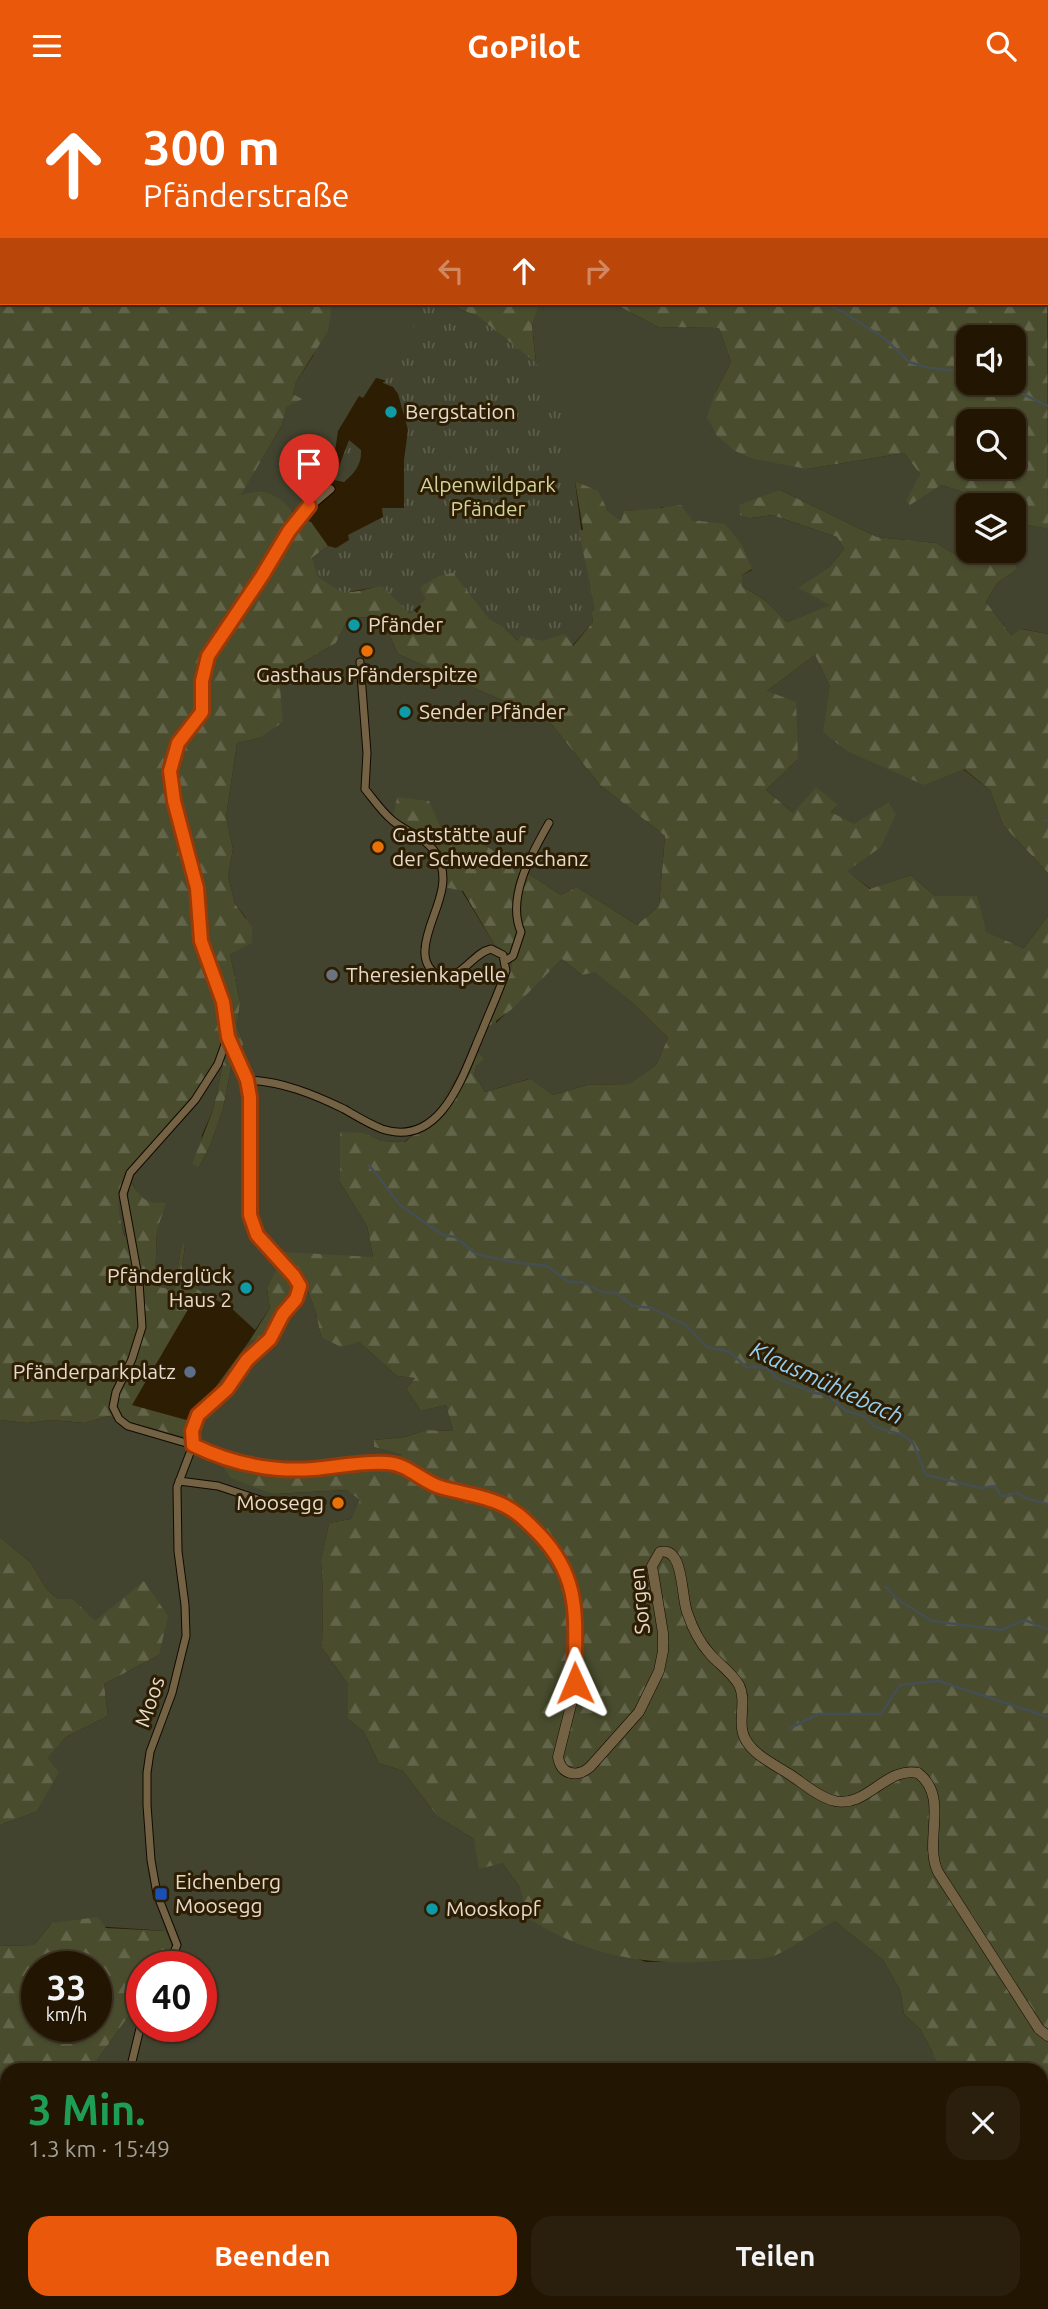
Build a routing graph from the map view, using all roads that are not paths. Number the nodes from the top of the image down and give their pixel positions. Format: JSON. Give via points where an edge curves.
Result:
{"nodes":[{"id":1,"x":331,"y":489,"type":"dead end"},
{"id":2,"x":360,"y":662,"type":"dead end"},
{"id":3,"x":549,"y":823,"type":"dead end"},
{"id":4,"x":505,"y":961,"type":"junction"},
{"id":5,"x":228,"y":1037,"type":"junction"},
{"id":6,"x":247,"y":1080,"type":"junction"},
{"id":7,"x":193,"y":1445,"type":"junction"},
{"id":8,"x":179,"y":1481,"type":"junction"},
{"id":9,"x":322,"y":1501,"type":"dead end"},
{"id":10,"x":175,"y":1951,"type":"edge"},
{"id":11,"x":1048,"y":2036,"type":"edge"},
{"id":12,"x":137,"y":2042,"type":"edge"},
{"id":13,"x":133,"y":2063,"type":"edge"}],
"edges":[{"from":1,"to":5,"type":"street","via":[[298,518],[208,656],[202,712],[178,743],[170,771],[197,888],[201,941],[223,1002]]},
{"from":2,"to":4,"type":"street","via":[[365,789],[388,816],[431,847],[441,864],[438,906],[425,950],[429,967],[438,975],[450,975],[491,949],[500,952]]},
{"from":3,"to":4,"type":"street","via":[[522,880],[515,918],[521,932],[513,955]]},
{"from":4,"to":6,"type":"street","via":[[500,991],[461,1083],[446,1107],[421,1127],[383,1129],[293,1087]]},
{"from":5,"to":6,"type":"street"},
{"from":5,"to":7,"type":"street","via":[[218,1064],[195,1100],[130,1173],[123,1194],[142,1327],[113,1407],[128,1426]]},
{"from":6,"to":7,"type":"street","via":[[250,1215],[261,1241],[298,1281],[299,1294],[270,1339],[198,1415]]},
{"from":7,"to":8,"type":"street","name":"Moos"},
{"from":7,"to":11,"type":"street","name":"Sorgen","via":[[270,1468],[393,1463],[433,1485],[503,1505],[521,1516],[558,1555],[568,1576],[575,1616],[574,1693],[558,1757],[570,1773],[583,1773],[590,1767],[639,1712],[656,1682],[663,1642],[652,1566],[660,1552],[673,1553],[695,1633],[739,1685],[743,1735],[756,1752],[835,1801],[857,1798],[901,1773],[918,1773],[929,1783],[935,1806],[932,1857],[938,1872],[1038,2029]]},
{"from":8,"to":9,"type":"street","via":[[218,1486],[263,1501]]},
{"from":8,"to":10,"type":"street","name":"Moos","via":[[176,1509],[186,1636],[147,1773],[151,1860],[157,1894],[177,1945]]},
{"from":12,"to":13,"type":"street"}]}
